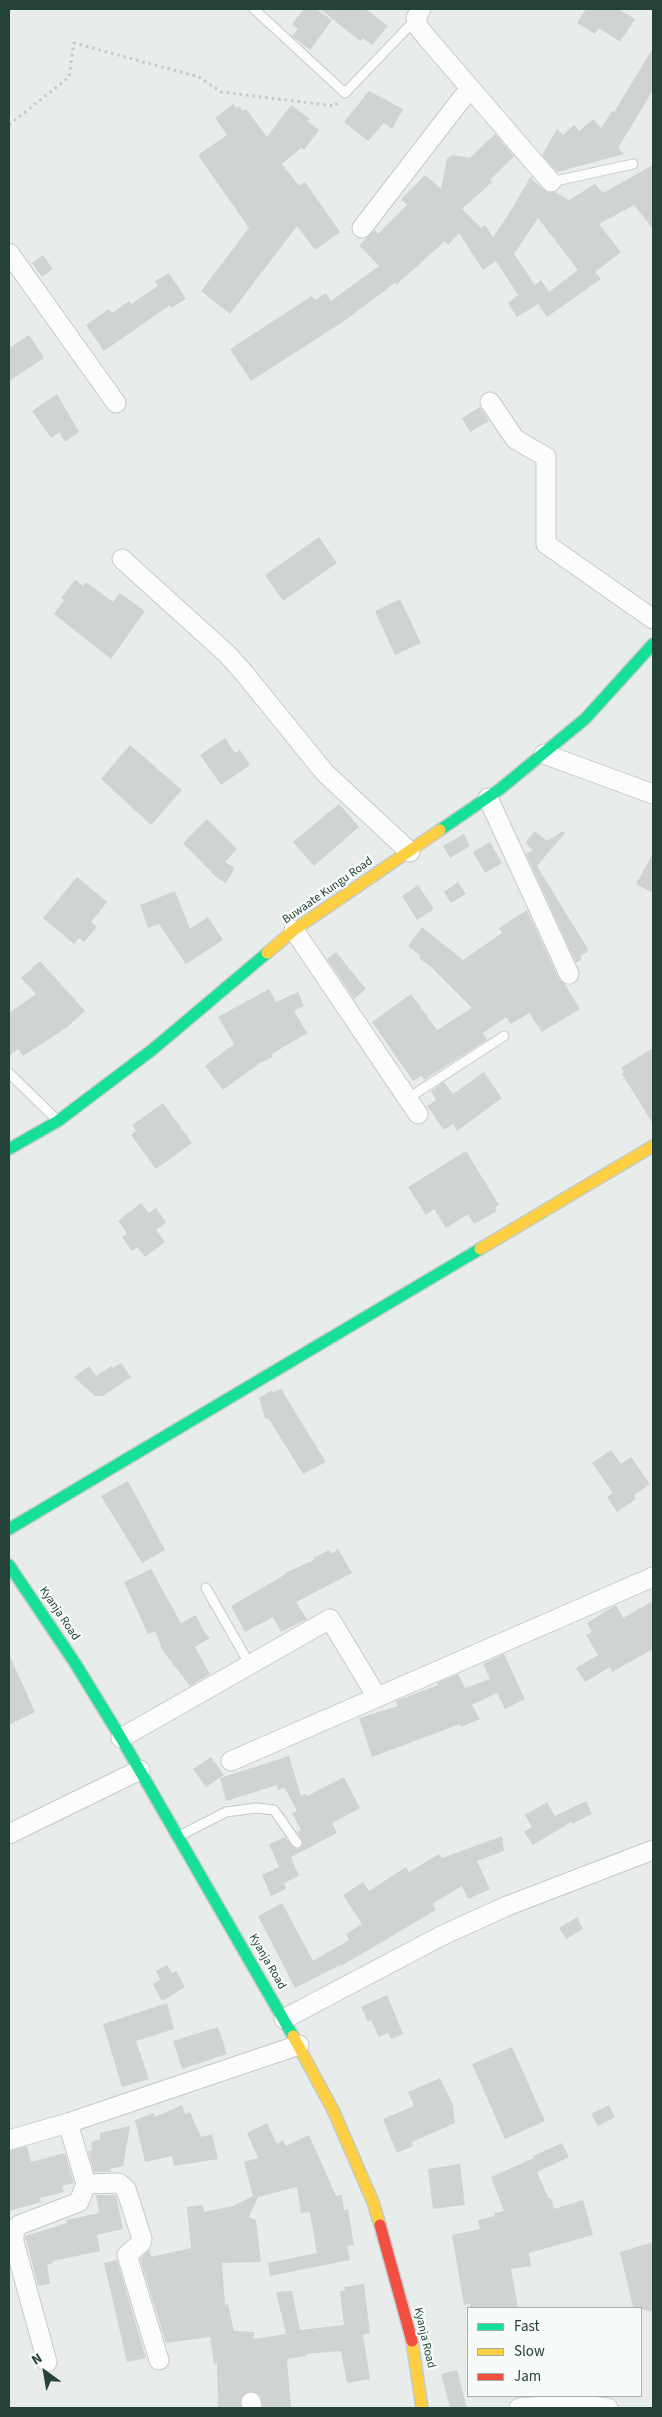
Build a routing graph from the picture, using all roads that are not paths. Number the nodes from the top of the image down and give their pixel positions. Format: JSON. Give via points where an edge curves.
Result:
{"nodes":[{"id":1,"x":254,"y":9,"type":"edge"},
{"id":2,"x":418,"y":14,"type":"edge"},
{"id":3,"x":470,"y":88,"type":"junction"},
{"id":4,"x":633,"y":164,"type":"dead end"},
{"id":5,"x":551,"y":182,"type":"joint"},
{"id":6,"x":362,"y":228,"type":"dead end"},
{"id":7,"x":9,"y":253,"type":"edge"},
{"id":8,"x":116,"y":402,"type":"dead end"},
{"id":9,"x":490,"y":402,"type":"dead end"},
{"id":10,"x":122,"y":559,"type":"dead end"},
{"id":11,"x":653,"y":619,"type":"edge"},
{"id":12,"x":653,"y":644,"type":"edge"},
{"id":13,"x":544,"y":754,"type":"junction"},
{"id":14,"x":653,"y":794,"type":"edge"},
{"id":15,"x":488,"y":798,"type":"junction"},
{"id":16,"x":410,"y":852,"type":"junction"},
{"id":17,"x":294,"y":930,"type":"junction"},
{"id":18,"x":569,"y":974,"type":"dead end"},
{"id":19,"x":504,"y":1036,"type":"dead end"},
{"id":20,"x":9,"y":1073,"type":"edge"},
{"id":21,"x":413,"y":1106,"type":"joint"},
{"id":22,"x":58,"y":1121,"type":"junction"},
{"id":23,"x":653,"y":1146,"type":"edge"},
{"id":24,"x":9,"y":1149,"type":"edge"},
{"id":25,"x":9,"y":1529,"type":"edge"},
{"id":26,"x":9,"y":1565,"type":"edge"},
{"id":27,"x":653,"y":1577,"type":"edge"},
{"id":28,"x":206,"y":1588,"type":"dead end"},
{"id":29,"x":250,"y":1665,"type":"junction"},
{"id":30,"x":377,"y":1697,"type":"junction"},
{"id":31,"x":121,"y":1738,"type":"junction"},
{"id":32,"x":230,"y":1761,"type":"dead end"},
{"id":33,"x":140,"y":1770,"type":"junction"},
{"id":34,"x":9,"y":1834,"type":"edge"},
{"id":35,"x":178,"y":1836,"type":"junction"},
{"id":36,"x":297,"y":1844,"type":"dead end"},
{"id":37,"x":653,"y":1850,"type":"edge"},
{"id":38,"x":284,"y":2019,"type":"junction"},
{"id":39,"x":299,"y":2045,"type":"junction"},
{"id":40,"x":68,"y":2123,"type":"junction"},
{"id":41,"x":9,"y":2140,"type":"edge"},
{"id":42,"x":86,"y":2184,"type":"junction"},
{"id":43,"x":159,"y":2360,"type":"dead end"},
{"id":44,"x":47,"y":2362,"type":"dead end"},
{"id":45,"x":422,"y":2408,"type":"edge"},
{"id":46,"x":519,"y":2408,"type":"edge"},
{"id":47,"x":608,"y":2408,"type":"edge"}],
"edges":[{"from":1,"to":2,"type":"lane","via":[[345,93]]},
{"from":2,"to":3,"type":"street","via":[[419,28]]},
{"from":3,"to":5,"type":"street"},
{"from":3,"to":6,"type":"street"},
{"from":4,"to":5,"type":"lane"},
{"from":7,"to":8,"type":"street"},
{"from":9,"to":11,"type":"street","via":[[515,439],[546,457],[546,544]]},
{"from":10,"to":16,"type":"street","via":[[227,654],[326,773]]},
{"from":12,"to":13,"type":"street","name":"Buwaate Kungu Road","via":[[585,719]]},
{"from":13,"to":14,"type":"street"},
{"from":13,"to":15,"type":"street","name":"Buwaate Kungu Road"},
{"from":15,"to":16,"type":"street","name":"Buwaate Kungu Road"},
{"from":15,"to":18,"type":"street"},
{"from":16,"to":17,"type":"street","name":"Buwaate Kungu Road"},
{"from":17,"to":21,"type":"street"},
{"from":17,"to":22,"type":"street","name":"Buwaate Kungu Road","via":[[152,1050]]},
{"from":19,"to":21,"type":"lane"},
{"from":20,"to":22,"type":"lane"},
{"from":22,"to":24,"type":"street","name":"Buwaate Kungu Road"},
{"from":23,"to":25,"type":"street"},
{"from":26,"to":31,"type":"street","name":"Kyanja Road","via":[[76,1663]]},
{"from":27,"to":30,"type":"street"},
{"from":28,"to":29,"type":"lane"},
{"from":29,"to":30,"type":"street","via":[[330,1619]]},
{"from":29,"to":31,"type":"street"},
{"from":30,"to":32,"type":"street"},
{"from":31,"to":33,"type":"street","name":"Kyanja Road"},
{"from":33,"to":34,"type":"street"},
{"from":33,"to":35,"type":"street","name":"Kyanja Road"},
{"from":35,"to":36,"type":"lane","via":[[226,1812],[256,1808],[274,1810]]},
{"from":35,"to":38,"type":"street","name":"Kyanja Road"},
{"from":37,"to":38,"type":"street","via":[[507,1906],[441,1936]]},
{"from":38,"to":39,"type":"street","name":"Kyanja Road"},
{"from":39,"to":40,"type":"street"},
{"from":39,"to":45,"type":"street","name":"Kyanja Road","via":[[333,2110],[373,2202],[415,2350]]},
{"from":40,"to":41,"type":"street"},
{"from":40,"to":42,"type":"street"},
{"from":42,"to":43,"type":"street","via":[[119,2183],[126,2189],[142,2239],[127,2254]]},
{"from":42,"to":44,"type":"street","via":[[79,2202],[19,2225],[14,2232]]},
{"from":46,"to":47,"type":"street","via":[[572,2404]]}]}
